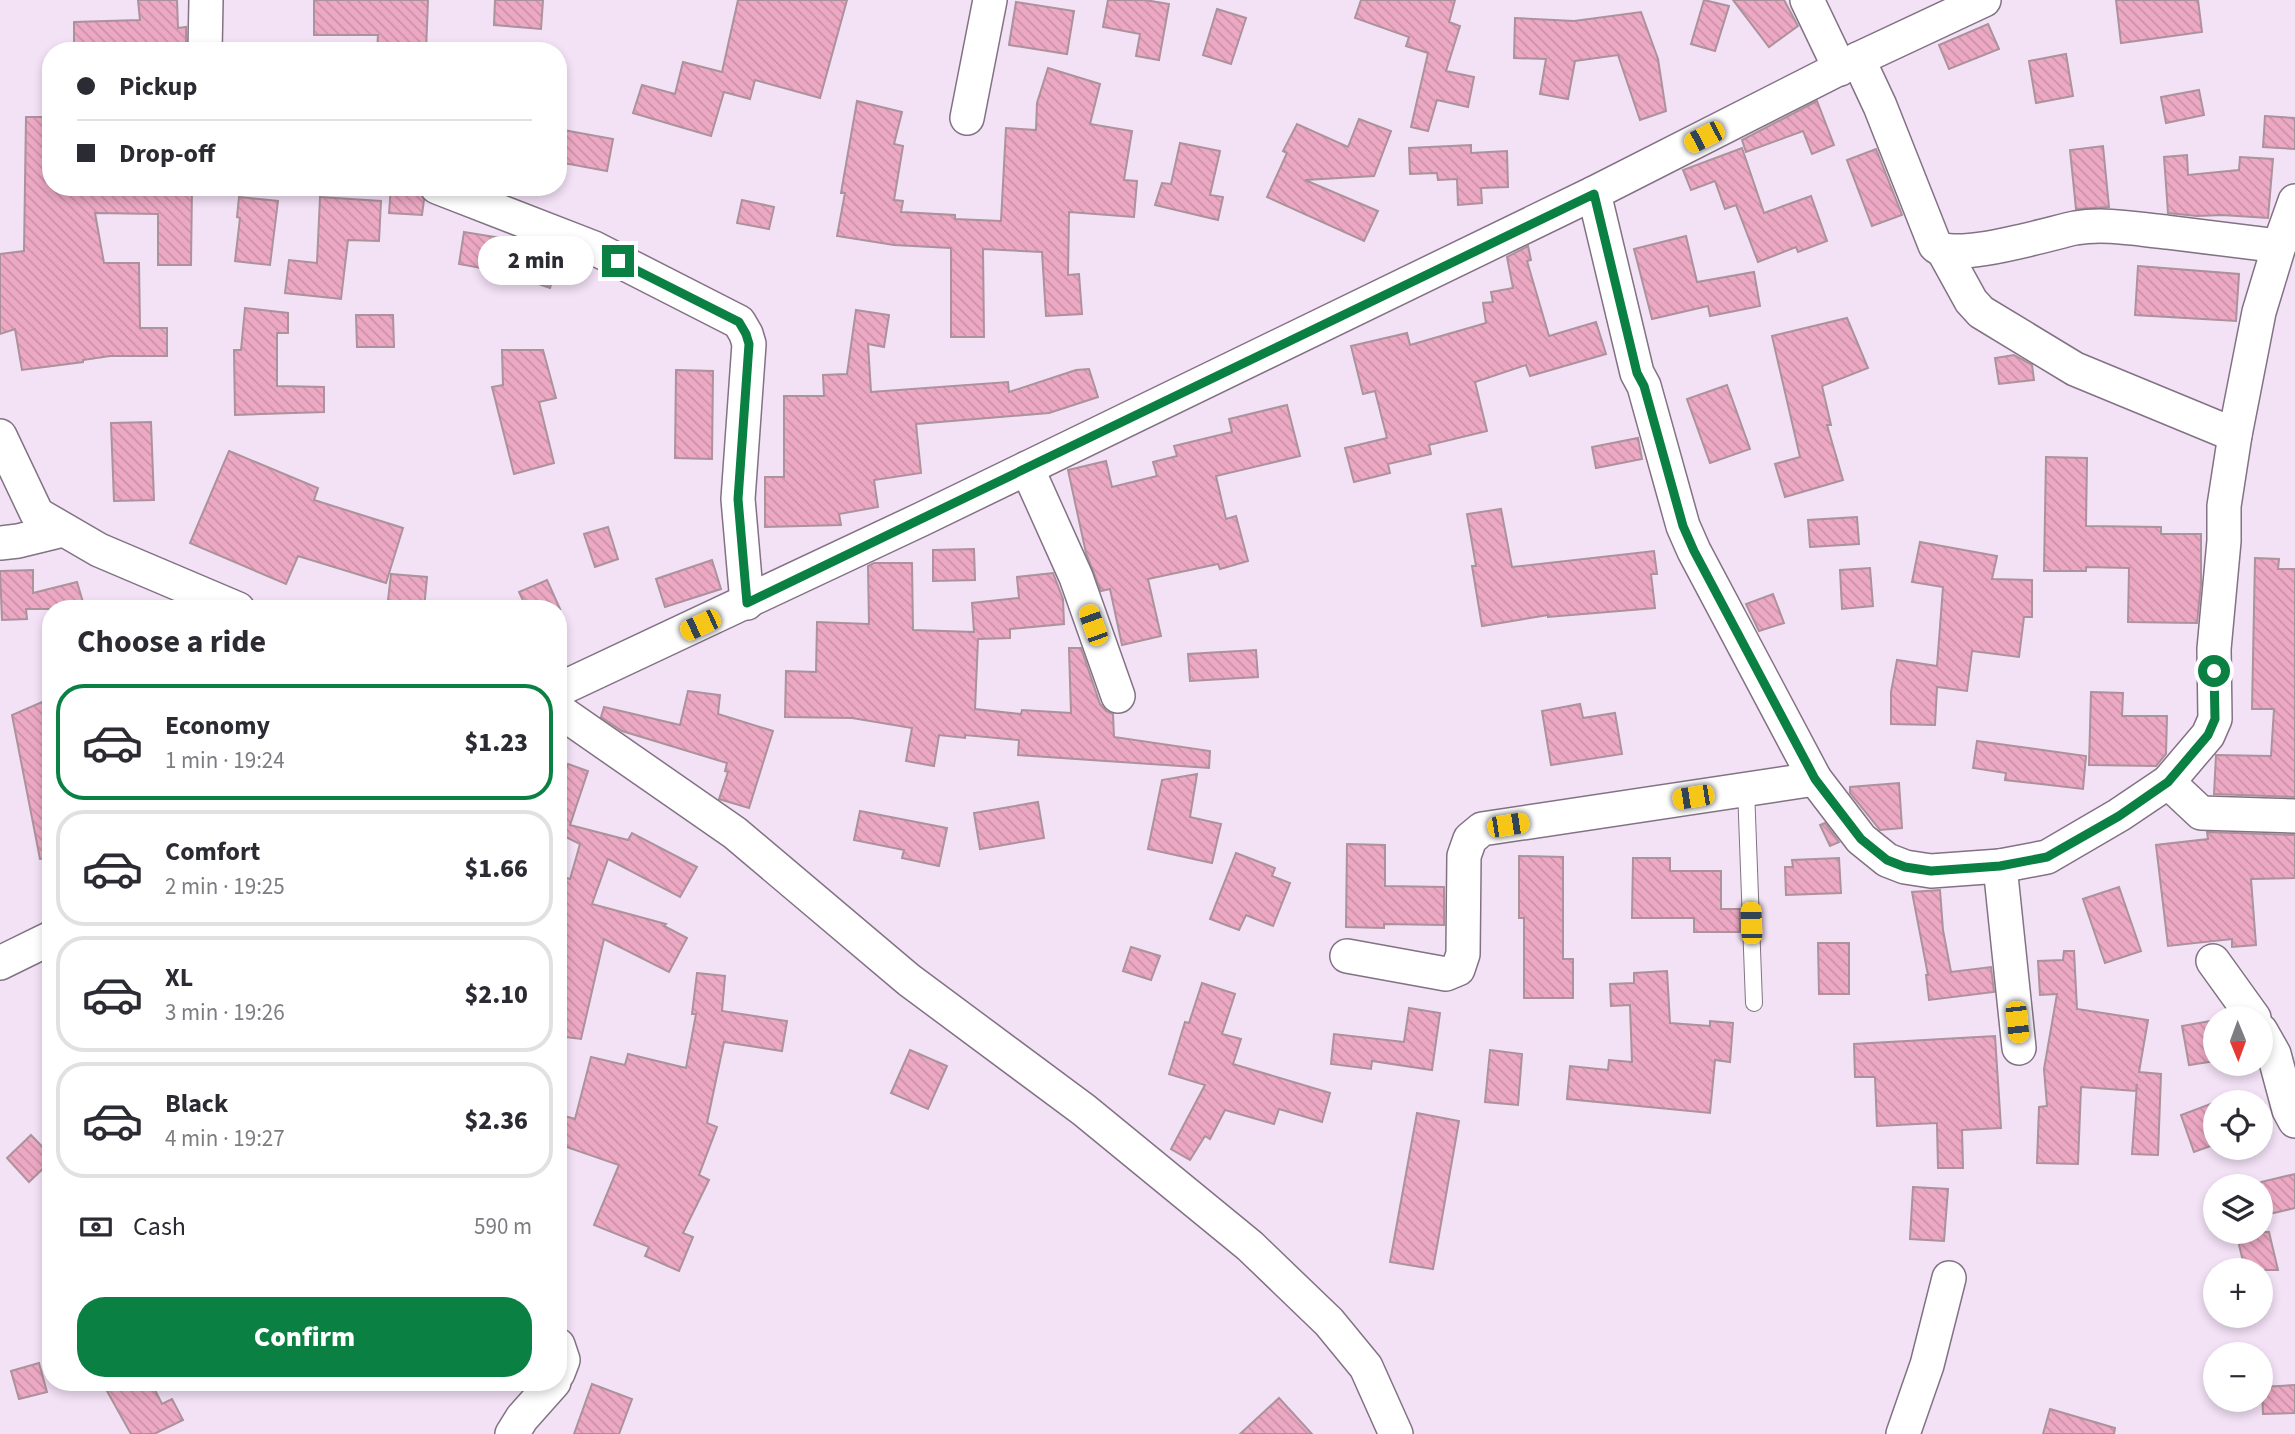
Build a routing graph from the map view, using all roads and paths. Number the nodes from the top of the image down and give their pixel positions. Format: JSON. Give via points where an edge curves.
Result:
{"nodes":[{"id":1,"x":205,"y":0,"type":"edge"},
{"id":2,"x":990,"y":0,"type":"edge"},
{"id":3,"x":1807,"y":0,"type":"edge"},
{"id":4,"x":1984,"y":0,"type":"edge"},
{"id":5,"x":205,"y":42,"type":"edge"},
{"id":6,"x":1849,"y":64,"type":"junction"},
{"id":7,"x":967,"y":118,"type":"dead end"},
{"id":8,"x":1594,"y":194,"type":"junction"},
{"id":9,"x":460,"y":196,"type":"edge"},
{"id":10,"x":2290,"y":220,"type":"edge"},
{"id":11,"x":1944,"y":251,"type":"junction"},
{"id":12,"x":2235,"y":435,"type":"junction"},
{"id":13,"x":0,"y":436,"type":"edge"},
{"id":14,"x":1027,"y":468,"type":"junction"},
{"id":15,"x":63,"y":530,"type":"junction"},
{"id":16,"x":0,"y":543,"type":"edge"},
{"id":17,"x":217,"y":600,"type":"edge"},
{"id":18,"x":747,"y":603,"type":"junction"},
{"id":19,"x":567,"y":686,"type":"edge"},
{"id":20,"x":1118,"y":696,"type":"dead end"},
{"id":21,"x":567,"y":716,"type":"edge"},
{"id":22,"x":1815,"y":779,"type":"junction"},
{"id":23,"x":2168,"y":782,"type":"junction"},
{"id":24,"x":1746,"y":789,"type":"junction"},
{"id":25,"x":2295,"y":816,"type":"edge"},
{"id":26,"x":2000,"y":866,"type":"junction"},
{"id":27,"x":42,"y":943,"type":"edge"},
{"id":28,"x":1346,"y":956,"type":"dead end"},
{"id":29,"x":2213,"y":961,"type":"dead end"},
{"id":30,"x":0,"y":963,"type":"edge"},
{"id":31,"x":1754,"y":1003,"type":"dead end"},
{"id":32,"x":2245,"y":1006,"type":"edge"},
{"id":33,"x":2019,"y":1048,"type":"dead end"},
{"id":34,"x":2273,"y":1052,"type":"edge"},
{"id":35,"x":2295,"y":1121,"type":"edge"},
{"id":36,"x":1949,"y":1278,"type":"dead end"},
{"id":37,"x":546,"y":1391,"type":"edge"},
{"id":38,"x":512,"y":1434,"type":"edge"},
{"id":39,"x":1396,"y":1434,"type":"edge"},
{"id":40,"x":1903,"y":1434,"type":"edge"}],
"edges":[{"from":1,"to":5,"type":"street"},
{"from":2,"to":7,"type":"street"},
{"from":3,"to":6,"type":"street"},
{"from":4,"to":6,"type":"street"},
{"from":6,"to":8,"type":"street"},
{"from":6,"to":11,"type":"street","via":[[1880,106],[1935,245]]},
{"from":8,"to":14,"type":"street"},
{"from":8,"to":22,"type":"street","via":[[1637,373],[1683,526]]},
{"from":9,"to":18,"type":"street","via":[[594,248],[739,322],[749,344],[738,499]]},
{"from":10,"to":11,"type":"street","via":[[2089,226],[2015,243]]},
{"from":10,"to":12,"type":"street","via":[[2259,312]]},
{"from":11,"to":12,"type":"street","via":[[1981,312],[2075,369]]},
{"from":12,"to":23,"type":"street","via":[[2224,506],[2214,649],[2215,719],[2208,735]]},
{"from":13,"to":15,"type":"street","via":[[37,514]]},
{"from":14,"to":18,"type":"street"},
{"from":14,"to":20,"type":"street","via":[[1076,577]]},
{"from":15,"to":16,"type":"street"},
{"from":15,"to":17,"type":"street"},
{"from":18,"to":19,"type":"street"},
{"from":21,"to":39,"type":"street","via":[[735,833],[909,981],[1084,1111],[1250,1246],[1329,1322],[1366,1367]]},
{"from":22,"to":24,"type":"street"},
{"from":22,"to":26,"type":"street","via":[[1861,839],[1887,860],[1931,871]]},
{"from":23,"to":25,"type":"street","via":[[2201,813]]},
{"from":23,"to":26,"type":"street","via":[[2047,857]]},
{"from":24,"to":28,"type":"street","via":[[1482,830],[1470,839],[1464,856],[1463,954],[1458,969],[1446,974]]},
{"from":24,"to":31,"type":"lane"},
{"from":26,"to":33,"type":"street"},
{"from":27,"to":30,"type":"street"},
{"from":29,"to":32,"type":"street"},
{"from":34,"to":35,"type":"street"},
{"from":36,"to":40,"type":"street","via":[[1927,1365]]},
{"from":37,"to":38,"type":"street"}]}
